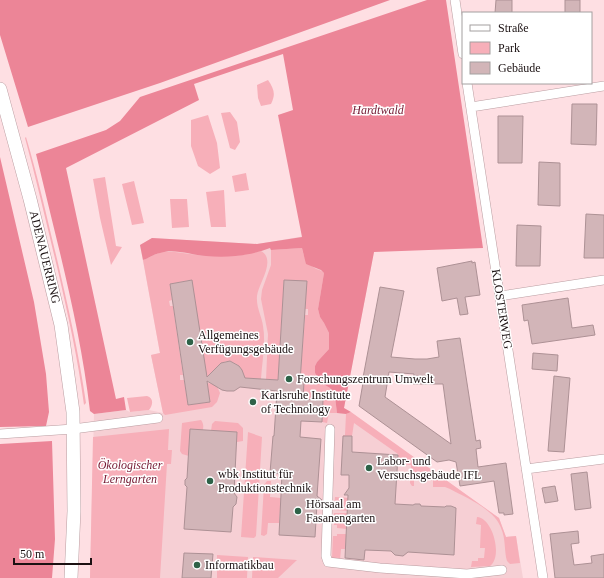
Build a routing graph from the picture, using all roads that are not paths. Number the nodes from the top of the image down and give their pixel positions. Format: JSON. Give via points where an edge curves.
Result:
{"nodes":[{"id":1,"x":455,"y":0,"type":"edge"},
{"id":2,"x":462,"y":47,"type":"edge"},
{"id":3,"x":467,"y":84,"type":"edge"},
{"id":4,"x":604,"y":86,"type":"edge"},
{"id":5,"x":0,"y":89,"type":"edge"},
{"id":6,"x":471,"y":107,"type":"junction"},
{"id":7,"x":604,"y":280,"type":"edge"},
{"id":8,"x":500,"y":296,"type":"junction"},
{"id":9,"x":158,"y":418,"type":"dead end"},
{"id":10,"x":73,"y":429,"type":"junction"},
{"id":11,"x":330,"y":429,"type":"dead end"},
{"id":12,"x":0,"y":434,"type":"edge"},
{"id":13,"x":604,"y":459,"type":"edge"},
{"id":14,"x":526,"y":469,"type":"junction"},
{"id":15,"x":502,"y":570,"type":"dead end"},
{"id":16,"x":396,"y":574,"type":"edge"},
{"id":17,"x":71,"y":578,"type":"edge"},
{"id":18,"x":543,"y":578,"type":"edge"}],
"edges":[{"from":1,"to":2,"type":"street"},
{"from":3,"to":6,"type":"street","name":"KLOSTERWEG"},
{"from":4,"to":6,"type":"street"},
{"from":5,"to":10,"type":"main road","name":"ADENAUERRING","via":[[61,325]]},
{"from":6,"to":8,"type":"street","name":"KLOSTERWEG"},
{"from":7,"to":8,"type":"street"},
{"from":8,"to":14,"type":"street","name":"KLOSTERWEG"},
{"from":9,"to":10,"type":"street"},
{"from":10,"to":12,"type":"street"},
{"from":10,"to":17,"type":"main road","name":"ADENAUERRING","via":[[74,511]]},
{"from":11,"to":16,"type":"street","via":[[326,560],[332,564]]},
{"from":13,"to":14,"type":"street"},
{"from":14,"to":18,"type":"street","name":"KLOSTERWEG"},
{"from":15,"to":16,"type":"street","via":[[467,574]]}]}
